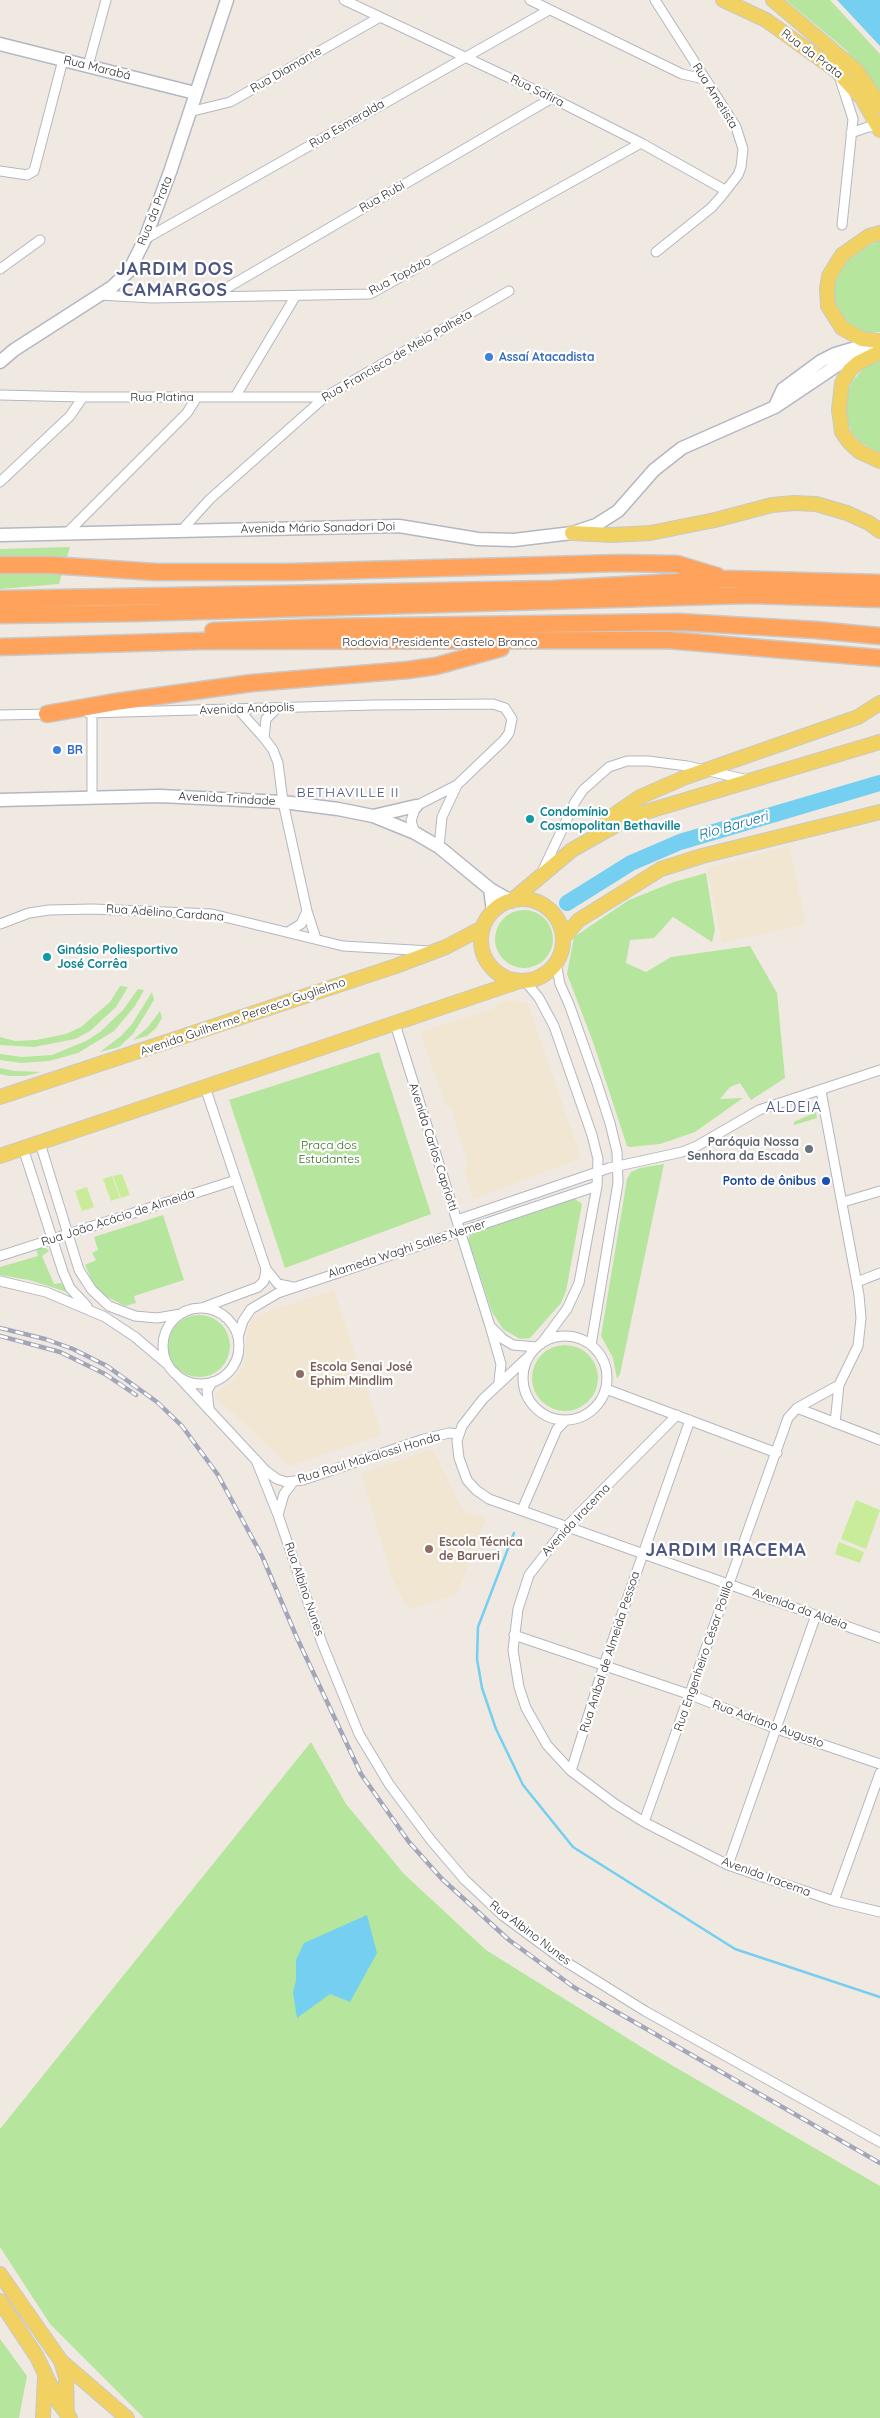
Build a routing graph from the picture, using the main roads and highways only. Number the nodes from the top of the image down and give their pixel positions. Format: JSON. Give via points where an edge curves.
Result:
{"nodes":[{"id":1,"x":227,"y":0,"type":"edge"},
{"id":2,"x":723,"y":0,"type":"edge"},
{"id":3,"x":766,"y":0,"type":"edge"},
{"id":4,"x":773,"y":0,"type":"edge"},
{"id":5,"x":805,"y":28,"type":"junction"},
{"id":6,"x":0,"y":44,"type":"edge"},
{"id":7,"x":195,"y":93,"type":"junction"},
{"id":8,"x":880,"y":105,"type":"edge"},
{"id":9,"x":879,"y":129,"type":"edge"},
{"id":10,"x":880,"y":233,"type":"edge"},
{"id":11,"x":880,"y":341,"type":"edge"},
{"id":12,"x":880,"y":352,"type":"edge"},
{"id":13,"x":0,"y":362,"type":"edge"},
{"id":14,"x":774,"y":406,"type":"junction"},
{"id":15,"x":880,"y":461,"type":"edge"},
{"id":16,"x":880,"y":531,"type":"edge"},
{"id":17,"x":572,"y":533,"type":"junction"},
{"id":18,"x":0,"y":535,"type":"edge"},
{"id":19,"x":0,"y":565,"type":"edge"},
{"id":20,"x":729,"y":579,"type":"junction"},
{"id":21,"x":880,"y":584,"type":"edge"},
{"id":22,"x":818,"y":589,"type":"junction"},
{"id":23,"x":880,"y":599,"type":"edge"},
{"id":24,"x":0,"y":600,"type":"edge"},
{"id":25,"x":0,"y":604,"type":"edge"},
{"id":26,"x":92,"y":614,"type":"junction"},
{"id":27,"x":0,"y":615,"type":"edge"},
{"id":28,"x":574,"y":624,"type":"junction"},
{"id":29,"x":44,"y":636,"type":"junction"},
{"id":30,"x":880,"y":636,"type":"edge"},
{"id":31,"x":0,"y":638,"type":"edge"},
{"id":32,"x":522,"y":642,"type":"junction"},
{"id":33,"x":0,"y":646,"type":"edge"},
{"id":34,"x":880,"y":658,"type":"edge"},
{"id":35,"x":880,"y":703,"type":"edge"},
{"id":36,"x":46,"y":714,"type":"road end"},
{"id":37,"x":880,"y":742,"type":"edge"},
{"id":38,"x":862,"y":748,"type":"junction"},
{"id":39,"x":880,"y":751,"type":"edge"},
{"id":40,"x":0,"y":800,"type":"edge"},
{"id":41,"x":416,"y":806,"type":"road end"},
{"id":42,"x":880,"y":812,"type":"edge"},
{"id":43,"x":373,"y":816,"type":"junction"},
{"id":44,"x":545,"y":872,"type":"junction"},
{"id":45,"x":490,"y":890,"type":"junction"},
{"id":46,"x":511,"y":900,"type":"junction"},
{"id":47,"x":493,"y":911,"type":"junction"},
{"id":48,"x":482,"y":928,"type":"junction"},
{"id":49,"x":563,"y":938,"type":"junction"},
{"id":50,"x":522,"y":981,"type":"junction"},
{"id":51,"x":0,"y":1097,"type":"edge"},
{"id":52,"x":0,"y":1156,"type":"edge"},
{"id":53,"x":0,"y":2274,"type":"edge"},
{"id":54,"x":0,"y":2301,"type":"edge"},
{"id":55,"x":61,"y":2361,"type":"junction"},
{"id":56,"x":46,"y":2374,"type":"junction"},
{"id":57,"x":68,"y":2417,"type":"edge"},
{"id":58,"x":43,"y":2418,"type":"edge"},
{"id":59,"x":127,"y":2418,"type":"edge"}],
"edges":[{"from":1,"to":7,"type":"main road","name":"Rua da Prata"},
{"from":2,"to":9,"type":"main road","name":"Rua da Prata","via":[[766,20],[837,71],[862,98]]},
{"from":3,"to":5,"type":"main road"},
{"from":4,"to":5,"type":"main road","name":"Rua da Prata"},
{"from":5,"to":8,"type":"main road","name":"Rua da Prata","via":[[857,72]]},
{"from":6,"to":7,"type":"main road","name":"Rua Marabá"},
{"from":7,"to":13,"type":"main road","name":"Rua da Prata","via":[[145,239],[123,278]]},
{"from":10,"to":11,"type":"main road","via":[[869,236],[842,255],[829,276],[827,289],[828,306],[842,328],[862,339]]},
{"from":11,"to":14,"type":"main road","via":[[821,360],[783,389]]},
{"from":12,"to":14,"type":"main road","name":"Avenida Mário Sanadori Doi","via":[[868,352],[842,362]]},
{"from":12,"to":15,"type":"main road","via":[[850,370],[841,389],[839,410],[842,432],[849,442],[860,452]]},
{"from":14,"to":17,"type":"main road","name":"Avenida Mário Sanadori Doi","via":[[682,448],[654,470],[618,511]]},
{"from":16,"to":17,"type":"main road","via":[[847,513],[816,504],[794,503],[772,505],[650,533]]},
{"from":17,"to":18,"type":"main road","name":"Avenida Mário Sanadori Doi","via":[[514,540],[478,539],[399,526]]},
{"from":19,"to":20,"type":"highway","via":[[156,572],[291,572],[677,564]]},
{"from":20,"to":22,"type":"highway"},
{"from":20,"to":24,"type":"highway","via":[[553,588]]},
{"from":21,"to":22,"type":"highway"},
{"from":22,"to":23,"type":"highway"},
{"from":22,"to":26,"type":"highway","via":[[749,595]]},
{"from":25,"to":26,"type":"highway"},
{"from":26,"to":27,"type":"highway"},
{"from":28,"to":29,"type":"highway","name":"Rodovia Presidente Castelo Branco","via":[[328,627]]},
{"from":28,"to":30,"type":"highway","name":"Rodovia Presidente Castelo Branco","via":[[679,622]]},
{"from":28,"to":32,"type":"highway"},
{"from":29,"to":31,"type":"highway","name":"Rodovia Presidente Castelo Branco"},
{"from":29,"to":33,"type":"highway"},
{"from":32,"to":33,"type":"highway","name":"Rodovia Presidente Castelo Branco","via":[[200,641]]},
{"from":32,"to":34,"type":"highway","name":"Rodovia Presidente Castelo Branco","via":[[667,640]]},
{"from":32,"to":36,"type":"highway","via":[[436,666],[252,683]]},
{"from":35,"to":44,"type":"main road","via":[[858,717],[706,770],[640,797],[584,835]]},
{"from":37,"to":38,"type":"main road"},
{"from":38,"to":39,"type":"main road"},
{"from":38,"to":44,"type":"main road","via":[[632,816],[588,840]]},
{"from":40,"to":43,"type":"main road","name":"Avenida Trindade","via":[[160,796],[283,802],[338,808]]},
{"from":41,"to":43,"type":"main road"},
{"from":42,"to":49,"type":"main road","via":[[661,869],[578,920]]},
{"from":43,"to":45,"type":"main road","name":"Avenida Trindade","via":[[415,833],[439,848]]},
{"from":44,"to":46,"type":"main road"},
{"from":45,"to":46,"type":"main road","name":"Avenida Trindade"},
{"from":45,"to":47,"type":"main road"},
{"from":46,"to":47,"type":"main road"},
{"from":46,"to":49,"type":"main road","via":[[531,900],[548,909],[560,925]]},
{"from":47,"to":48,"type":"main road"},
{"from":48,"to":50,"type":"main road","via":[[481,948],[489,966],[503,977]]},
{"from":48,"to":51,"type":"main road","name":"Avenida Guilherme Perereca Guglielmo","via":[[396,966]]},
{"from":49,"to":50,"type":"main road","via":[[556,963],[540,977]]},
{"from":50,"to":52,"type":"main road"},
{"from":53,"to":55,"type":"main road"},
{"from":54,"to":56,"type":"main road"},
{"from":55,"to":57,"type":"main road","via":[[66,2377]]},
{"from":55,"to":59,"type":"main road"},
{"from":56,"to":57,"type":"main road"},
{"from":56,"to":58,"type":"main road"}]}
